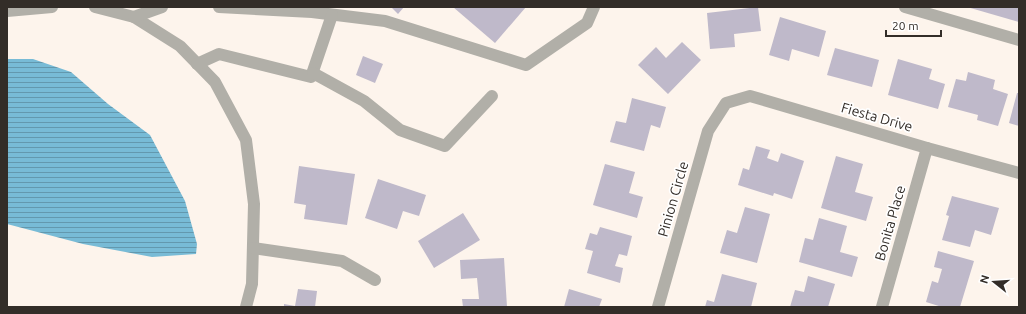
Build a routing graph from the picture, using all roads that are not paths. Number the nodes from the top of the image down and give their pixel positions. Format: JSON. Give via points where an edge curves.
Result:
{"nodes":[{"id":1,"x":52,"y":7,"type":"edge"},
{"id":2,"x":95,"y":7,"type":"edge"},
{"id":3,"x":162,"y":7,"type":"edge"},
{"id":4,"x":219,"y":7,"type":"edge"},
{"id":5,"x":594,"y":7,"type":"edge"},
{"id":6,"x":905,"y":7,"type":"edge"},
{"id":7,"x":7,"y":11,"type":"edge"},
{"id":8,"x":332,"y":15,"type":"junction"},
{"id":9,"x":134,"y":17,"type":"junction"},
{"id":10,"x":1019,"y":40,"type":"edge"},
{"id":11,"x":197,"y":64,"type":"junction"},
{"id":12,"x":313,"y":73,"type":"junction"},
{"id":13,"x":492,"y":96,"type":"dead end"},
{"id":14,"x":726,"y":103,"type":"joint"},
{"id":15,"x":927,"y":148,"type":"junction"},
{"id":16,"x":1019,"y":173,"type":"edge"},
{"id":17,"x":253,"y":248,"type":"junction"},
{"id":18,"x":375,"y":280,"type":"dead end"},
{"id":19,"x":246,"y":307,"type":"edge"},
{"id":20,"x":658,"y":307,"type":"edge"},
{"id":21,"x":882,"y":307,"type":"edge"}],
"edges":[{"from":1,"to":7,"type":"street"},
{"from":2,"to":9,"type":"street"},
{"from":3,"to":9,"type":"street"},
{"from":4,"to":8,"type":"street"},
{"from":5,"to":8,"type":"street","via":[[587,24],[526,65],[385,21]]},
{"from":6,"to":10,"type":"street"},
{"from":8,"to":12,"type":"street"},
{"from":9,"to":11,"type":"street","via":[[180,46]]},
{"from":11,"to":12,"type":"street","via":[[219,54],[311,77]]},
{"from":11,"to":17,"type":"street","via":[[216,82],[246,140],[254,204]]},
{"from":12,"to":13,"type":"street","via":[[364,101],[400,130],[445,146]]},
{"from":14,"to":15,"type":"street","name":"Fiesta Drive","via":[[750,96]]},
{"from":14,"to":20,"type":"street","name":"Pinion Circle","via":[[708,131]]},
{"from":15,"to":16,"type":"street","name":"Fiesta Drive"},
{"from":15,"to":21,"type":"street","name":"Bonita Place"},
{"from":17,"to":18,"type":"street","via":[[342,261]]},
{"from":17,"to":19,"type":"street","via":[[252,284]]}]}
